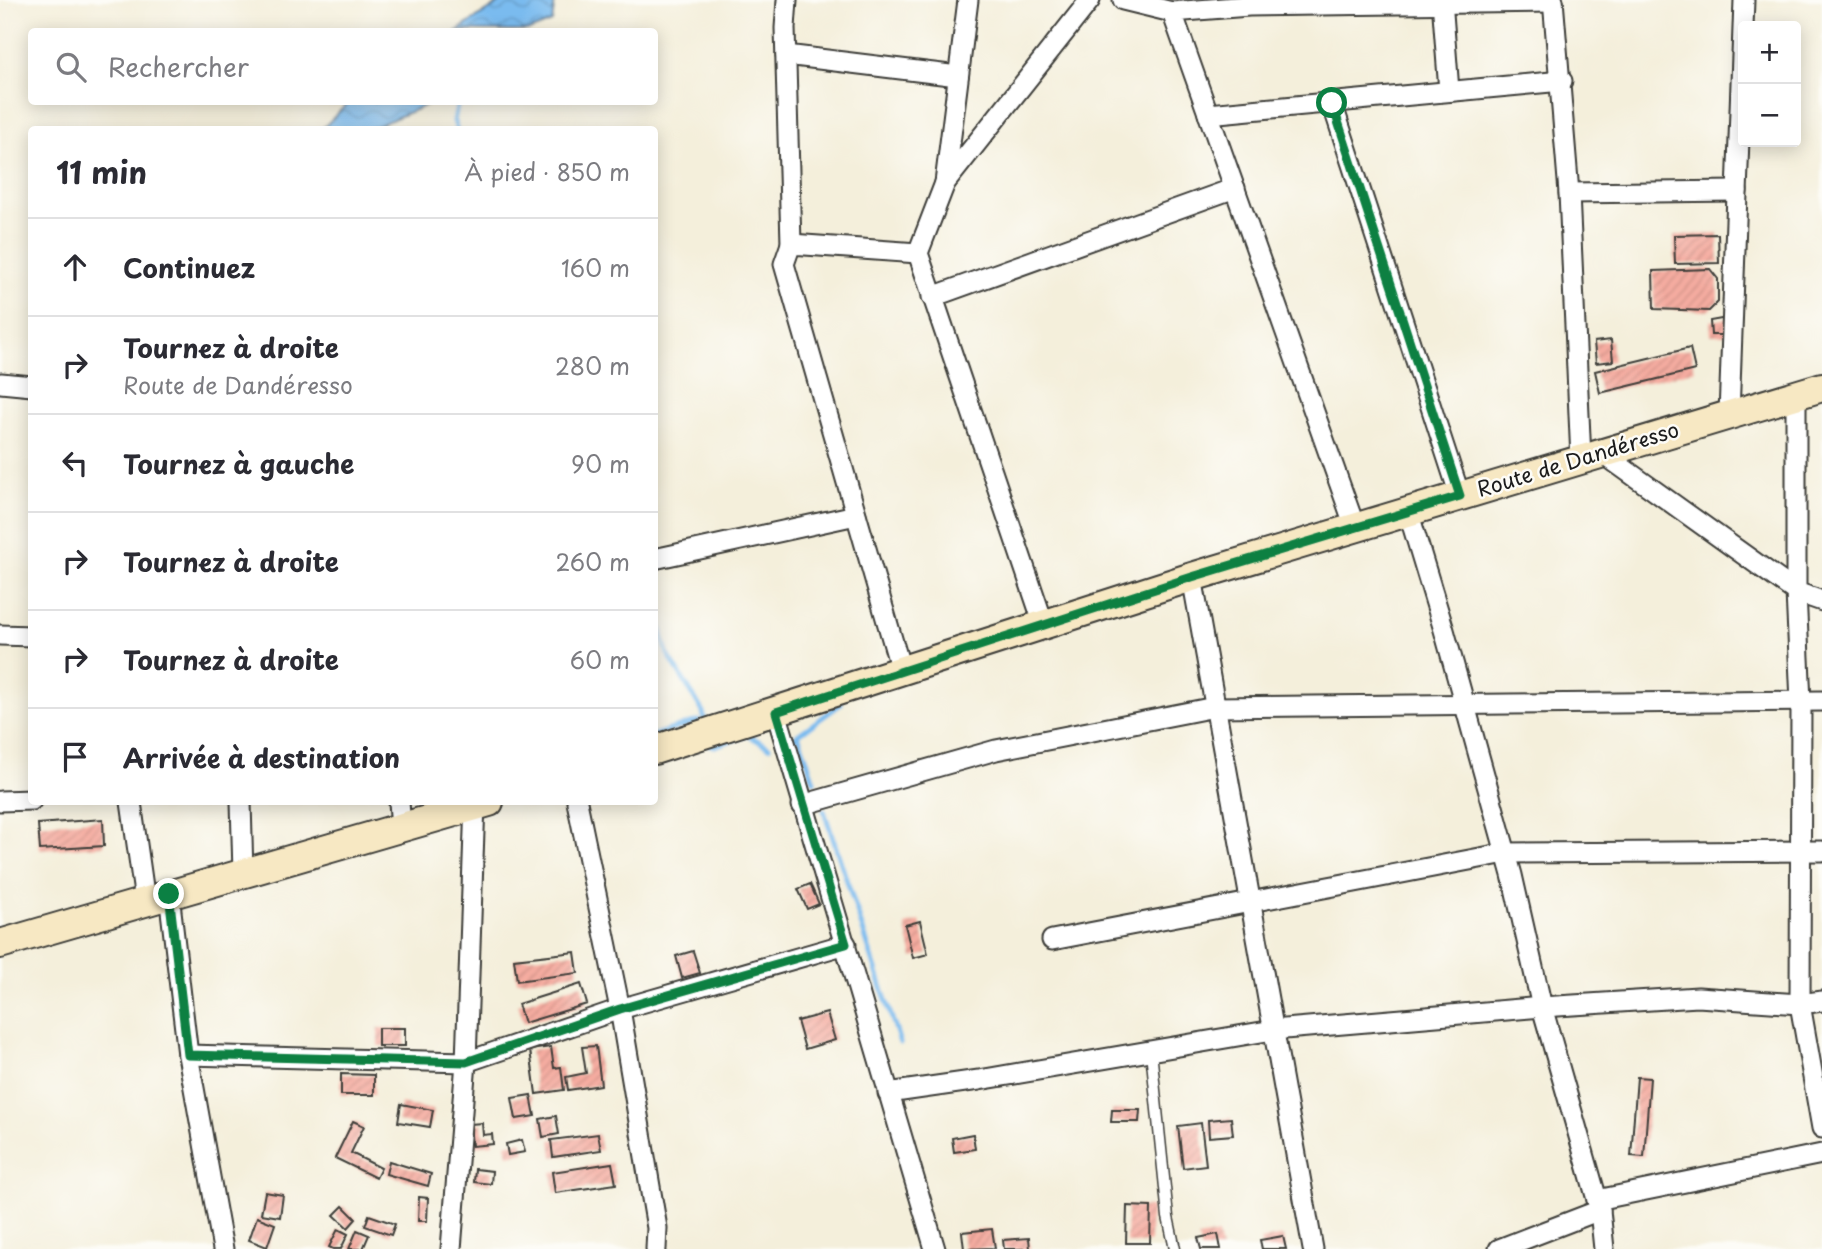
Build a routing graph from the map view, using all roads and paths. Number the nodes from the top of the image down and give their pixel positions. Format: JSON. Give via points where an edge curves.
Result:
{"nodes":[{"id":1,"x":787,"y":0,"type":"edge"},
{"id":2,"x":968,"y":0,"type":"edge"},
{"id":3,"x":1090,"y":0,"type":"edge"},
{"id":4,"x":1123,"y":0,"type":"edge"},
{"id":5,"x":1744,"y":0,"type":"edge"},
{"id":6,"x":1553,"y":1,"type":"edge"},
{"id":7,"x":1442,"y":2,"type":"edge"},
{"id":8,"x":1250,"y":3,"type":"edge"},
{"id":9,"x":1172,"y":12,"type":"junction"},
{"id":10,"x":786,"y":55,"type":"junction"},
{"id":11,"x":958,"y":76,"type":"junction"},
{"id":12,"x":1562,"y":80,"type":"junction"},
{"id":13,"x":1450,"y":91,"type":"junction"},
{"id":14,"x":1332,"y":103,"type":"junction"},
{"id":15,"x":1208,"y":114,"type":"junction"},
{"id":16,"x":946,"y":183,"type":"junction"},
{"id":17,"x":1235,"y":188,"type":"junction"},
{"id":18,"x":1737,"y":191,"type":"junction"},
{"id":19,"x":1569,"y":193,"type":"junction"},
{"id":20,"x":791,"y":244,"type":"junction"},
{"id":21,"x":918,"y":253,"type":"junction"},
{"id":22,"x":932,"y":297,"type":"junction"},
{"id":23,"x":0,"y":384,"type":"edge"},
{"id":24,"x":28,"y":386,"type":"edge"},
{"id":25,"x":1809,"y":391,"type":"edge"},
{"id":26,"x":1728,"y":415,"type":"junction"},
{"id":27,"x":1591,"y":456,"type":"junction"},
{"id":28,"x":1460,"y":496,"type":"junction"},
{"id":29,"x":1408,"y":511,"type":"junction"},
{"id":30,"x":856,"y":514,"type":"junction"},
{"id":31,"x":1355,"y":527,"type":"junction"},
{"id":32,"x":658,"y":558,"type":"edge"},
{"id":33,"x":1192,"y":577,"type":"junction"},
{"id":34,"x":1796,"y":592,"type":"junction"},
{"id":35,"x":1822,"y":601,"type":"edge"},
{"id":36,"x":1044,"y":625,"type":"junction"},
{"id":37,"x":0,"y":635,"type":"edge"},
{"id":38,"x":28,"y":636,"type":"edge"},
{"id":39,"x":901,"y":670,"type":"junction"},
{"id":40,"x":1822,"y":701,"type":"edge"},
{"id":41,"x":1801,"y":702,"type":"junction"},
{"id":42,"x":1465,"y":706,"type":"junction"},
{"id":43,"x":1215,"y":707,"type":"junction"},
{"id":44,"x":776,"y":712,"type":"junction"},
{"id":45,"x":658,"y":749,"type":"edge"},
{"id":46,"x":28,"y":800,"type":"edge"},
{"id":47,"x":0,"y":801,"type":"edge"},
{"id":48,"x":132,"y":805,"type":"edge"},
{"id":49,"x":241,"y":805,"type":"edge"},
{"id":50,"x":467,"y":805,"type":"edge"},
{"id":51,"x":480,"y":805,"type":"edge"},
{"id":52,"x":578,"y":805,"type":"edge"},
{"id":53,"x":803,"y":805,"type":"junction"},
{"id":54,"x":400,"y":815,"type":"edge"},
{"id":55,"x":1801,"y":851,"type":"junction"},
{"id":56,"x":1822,"y":851,"type":"edge"},
{"id":57,"x":1506,"y":853,"type":"junction"},
{"id":58,"x":243,"y":873,"type":"junction"},
{"id":59,"x":157,"y":897,"type":"junction"},
{"id":60,"x":1250,"y":902,"type":"junction"},
{"id":61,"x":1052,"y":940,"type":"dead end"},
{"id":62,"x":0,"y":944,"type":"edge"},
{"id":63,"x":846,"y":944,"type":"junction"},
{"id":64,"x":1822,"y":1000,"type":"edge"},
{"id":65,"x":1800,"y":1004,"type":"junction"},
{"id":66,"x":1542,"y":1007,"type":"junction"},
{"id":67,"x":620,"y":1009,"type":"junction"},
{"id":68,"x":1273,"y":1030,"type":"junction"},
{"id":69,"x":1151,"y":1051,"type":"junction"},
{"id":70,"x":188,"y":1055,"type":"junction"},
{"id":71,"x":466,"y":1062,"type":"junction"},
{"id":72,"x":888,"y":1093,"type":"junction"},
{"id":73,"x":1822,"y":1128,"type":"edge"},
{"id":74,"x":1822,"y":1154,"type":"edge"},
{"id":75,"x":1598,"y":1205,"type":"junction"},
{"id":76,"x":223,"y":1249,"type":"edge"},
{"id":77,"x":451,"y":1249,"type":"edge"},
{"id":78,"x":656,"y":1249,"type":"edge"},
{"id":79,"x":936,"y":1249,"type":"edge"},
{"id":80,"x":1175,"y":1249,"type":"edge"},
{"id":81,"x":1313,"y":1249,"type":"edge"},
{"id":82,"x":1499,"y":1249,"type":"edge"},
{"id":83,"x":1604,"y":1249,"type":"edge"}],
"edges":[{"from":1,"to":10,"type":"street"},
{"from":2,"to":11,"type":"street"},
{"from":3,"to":16,"type":"street"},
{"from":4,"to":9,"type":"street"},
{"from":5,"to":18,"type":"street"},
{"from":6,"to":7,"type":"street"},
{"from":6,"to":12,"type":"street"},
{"from":7,"to":8,"type":"street"},
{"from":7,"to":13,"type":"street"},
{"from":8,"to":9,"type":"street"},
{"from":9,"to":15,"type":"street"},
{"from":10,"to":11,"type":"street"},
{"from":10,"to":20,"type":"street"},
{"from":11,"to":16,"type":"street"},
{"from":12,"to":13,"type":"street"},
{"from":12,"to":19,"type":"street"},
{"from":13,"to":14,"type":"street"},
{"from":14,"to":15,"type":"street"},
{"from":14,"to":28,"type":"street"},
{"from":15,"to":17,"type":"street"},
{"from":16,"to":21,"type":"street"},
{"from":17,"to":22,"type":"street"},
{"from":17,"to":31,"type":"street"},
{"from":18,"to":19,"type":"street"},
{"from":18,"to":26,"type":"street"},
{"from":19,"to":27,"type":"street"},
{"from":20,"to":21,"type":"street"},
{"from":20,"to":30,"type":"street","via":[[784,264]]},
{"from":21,"to":22,"type":"street"},
{"from":22,"to":36,"type":"street"},
{"from":23,"to":24,"type":"street"},
{"from":25,"to":26,"type":"street","name":"Route de Dandéresso"},
{"from":25,"to":34,"type":"street"},
{"from":26,"to":27,"type":"street","name":"Route de Dandéresso"},
{"from":27,"to":28,"type":"street","name":"Route de Dandéresso"},
{"from":27,"to":34,"type":"street"},
{"from":28,"to":29,"type":"street","name":"Route de Dandéresso"},
{"from":29,"to":31,"type":"street","name":"Route de Dandéresso"},
{"from":29,"to":42,"type":"street"},
{"from":30,"to":32,"type":"street"},
{"from":30,"to":39,"type":"street"},
{"from":31,"to":33,"type":"street","name":"Route de Dandéresso"},
{"from":33,"to":36,"type":"street","name":"Route de Dandéresso"},
{"from":33,"to":43,"type":"street"},
{"from":34,"to":35,"type":"street"},
{"from":34,"to":41,"type":"street"},
{"from":36,"to":39,"type":"street","name":"Route de Dandéresso"},
{"from":37,"to":38,"type":"street"},
{"from":39,"to":44,"type":"street","name":"Route de Dandéresso"},
{"from":40,"to":41,"type":"street"},
{"from":41,"to":42,"type":"street"},
{"from":41,"to":55,"type":"street"},
{"from":42,"to":43,"type":"street"},
{"from":42,"to":57,"type":"street"},
{"from":43,"to":53,"type":"street","via":[[996,750]]},
{"from":43,"to":60,"type":"street"},
{"from":44,"to":45,"type":"street","name":"Route de Dandéresso"},
{"from":44,"to":53,"type":"street"},
{"from":46,"to":47,"type":"street"},
{"from":48,"to":59,"type":"street"},
{"from":49,"to":58,"type":"street"},
{"from":50,"to":54,"type":"street"},
{"from":51,"to":71,"type":"street"},
{"from":52,"to":67,"type":"street"},
{"from":53,"to":63,"type":"street"},
{"from":54,"to":58,"type":"street"},
{"from":55,"to":56,"type":"street"},
{"from":55,"to":57,"type":"street"},
{"from":55,"to":65,"type":"street"},
{"from":57,"to":60,"type":"street"},
{"from":57,"to":66,"type":"street"},
{"from":58,"to":59,"type":"street"},
{"from":59,"to":62,"type":"street"},
{"from":59,"to":70,"type":"street"},
{"from":60,"to":61,"type":"street"},
{"from":60,"to":68,"type":"street"},
{"from":63,"to":67,"type":"street"},
{"from":63,"to":72,"type":"street"},
{"from":64,"to":65,"type":"street"},
{"from":65,"to":66,"type":"street","via":[[1698,998]]},
{"from":65,"to":73,"type":"street"},
{"from":66,"to":68,"type":"street"},
{"from":66,"to":75,"type":"street"},
{"from":67,"to":71,"type":"street"},
{"from":67,"to":78,"type":"street","via":[[657,1228]]},
{"from":68,"to":69,"type":"street"},
{"from":68,"to":81,"type":"street"},
{"from":69,"to":72,"type":"street"},
{"from":69,"to":80,"type":"lane"},
{"from":70,"to":71,"type":"street"},
{"from":70,"to":76,"type":"street"},
{"from":71,"to":77,"type":"street"},
{"from":72,"to":79,"type":"street"},
{"from":74,"to":75,"type":"street"},
{"from":75,"to":82,"type":"street"},
{"from":75,"to":83,"type":"street"}]}
